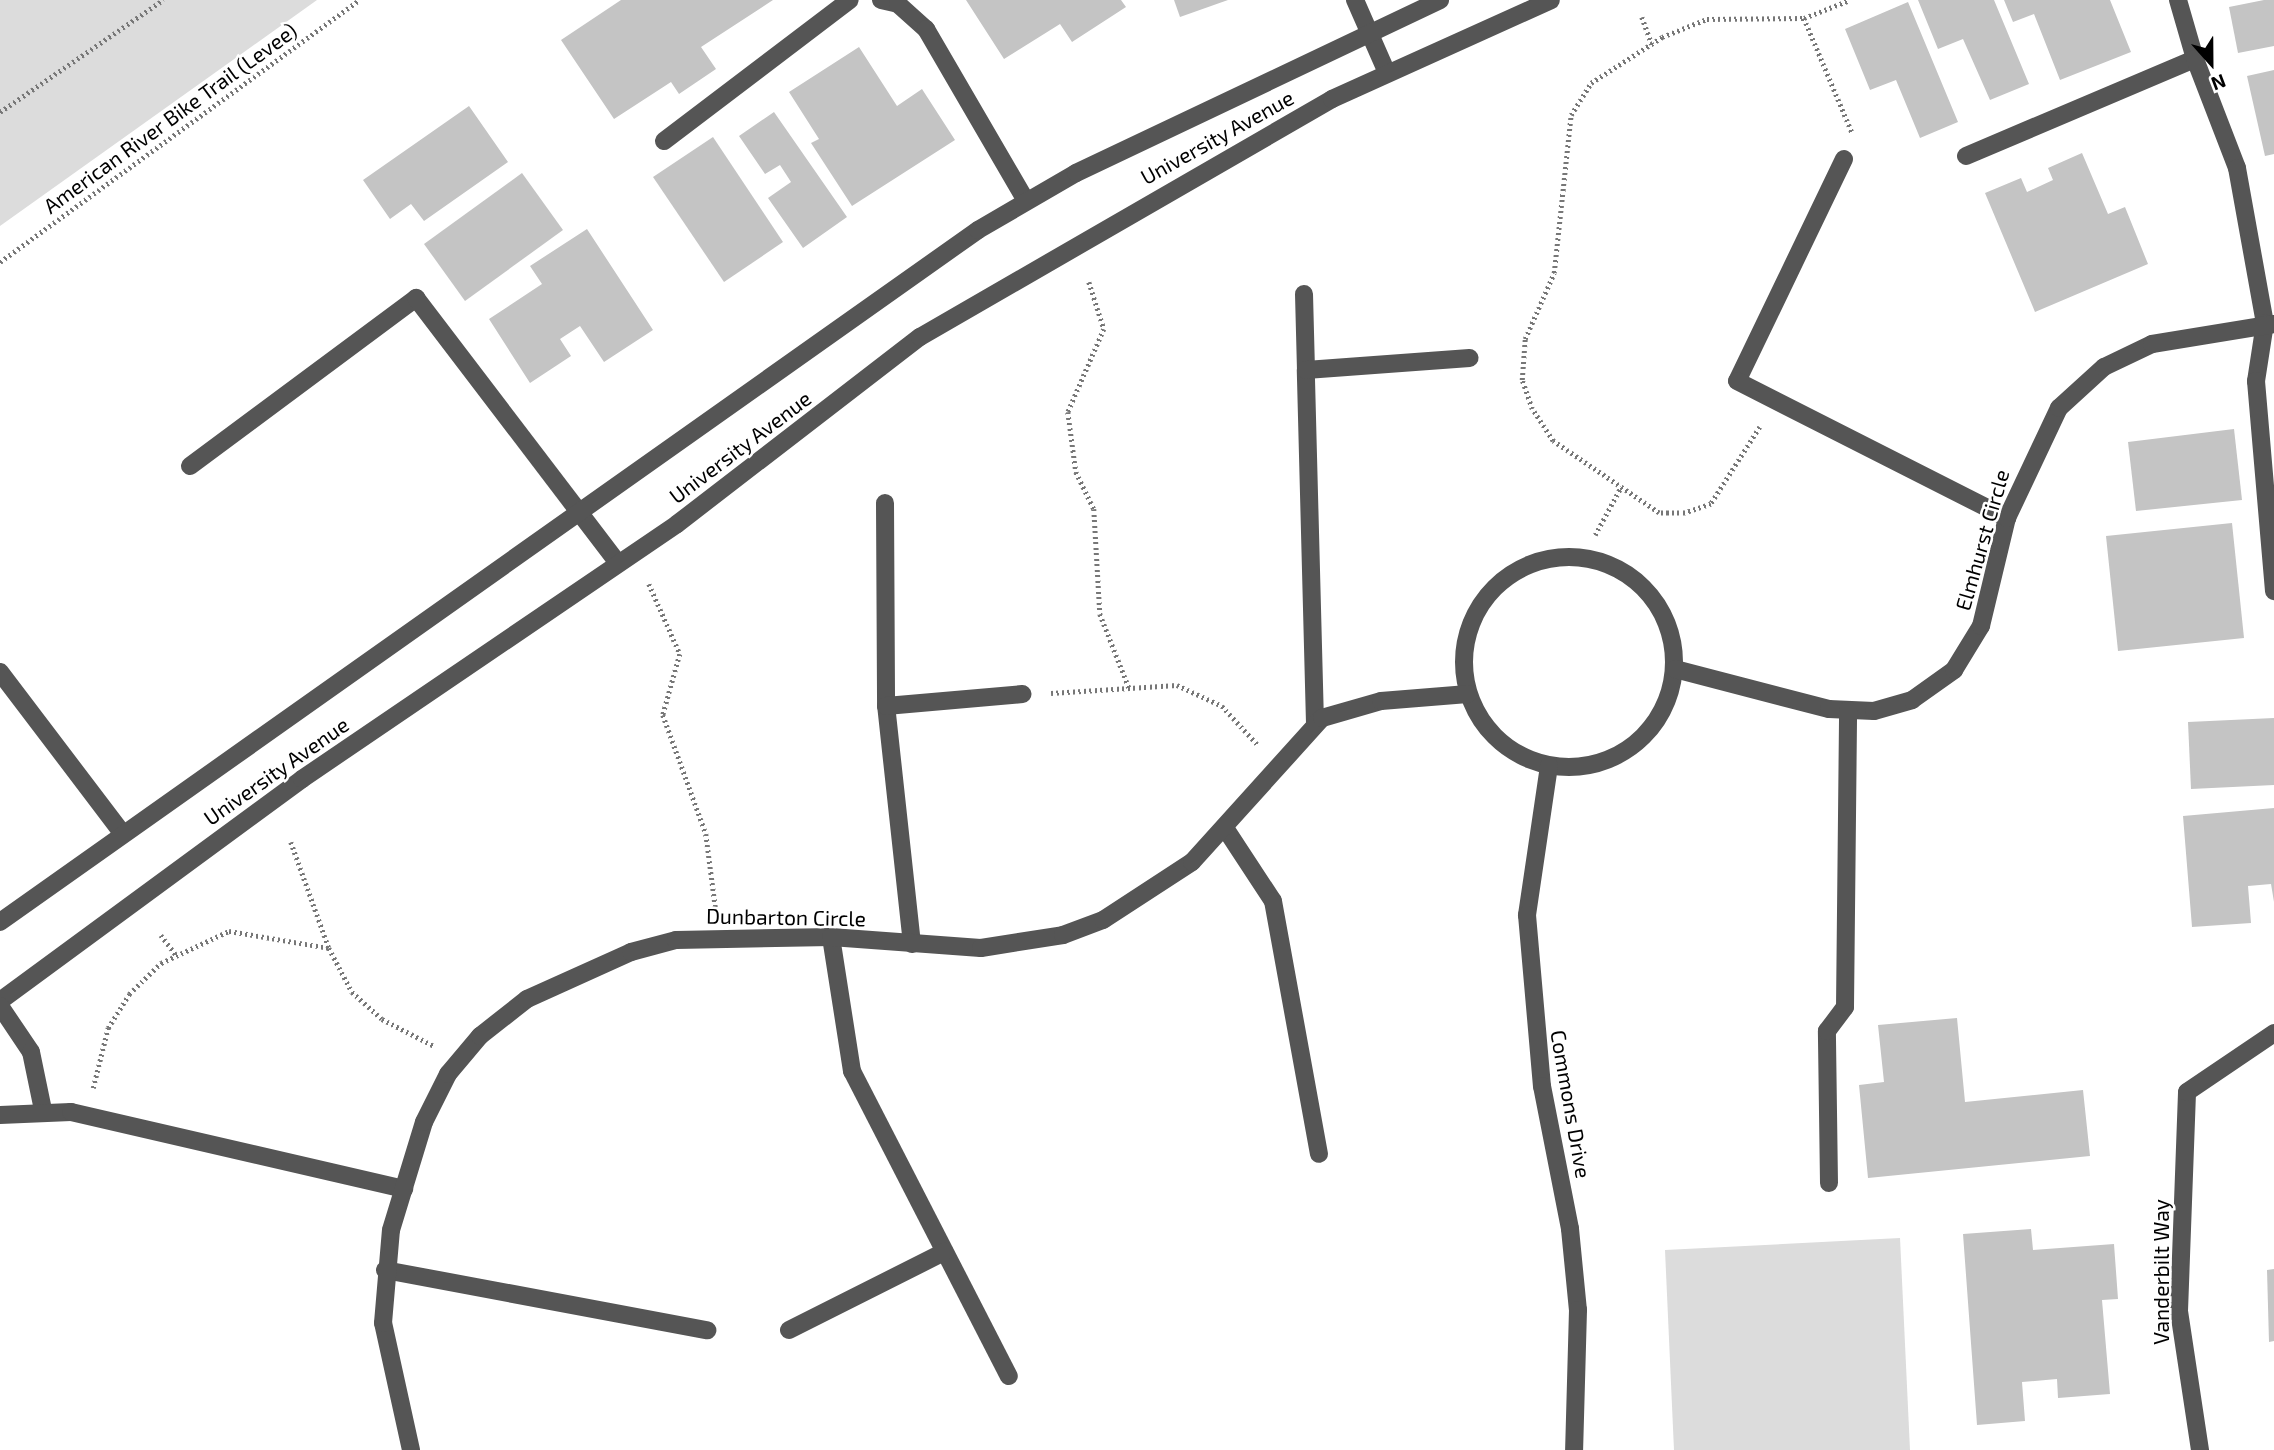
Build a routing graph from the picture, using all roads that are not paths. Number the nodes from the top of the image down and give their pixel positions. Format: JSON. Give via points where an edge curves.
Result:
{"nodes":[{"id":1,"x":850,"y":0,"type":"edge"},
{"id":2,"x":881,"y":0,"type":"edge"},
{"id":3,"x":1356,"y":0,"type":"edge"},
{"id":4,"x":1440,"y":0,"type":"edge"},
{"id":5,"x":1551,"y":0,"type":"edge"},
{"id":6,"x":2178,"y":0,"type":"edge"},
{"id":7,"x":1369,"y":32,"type":"junction"},
{"id":8,"x":2195,"y":59,"type":"junction"},
{"id":9,"x":1387,"y":73,"type":"junction"},
{"id":10,"x":664,"y":141,"type":"dead end"},
{"id":11,"x":1966,"y":156,"type":"dead end"},
{"id":12,"x":1844,"y":159,"type":"road end"},
{"id":13,"x":1026,"y":201,"type":"junction"},
{"id":14,"x":1304,"y":295,"type":"dead end"},
{"id":15,"x":2269,"y":323,"type":"edge"},
{"id":16,"x":1470,"y":358,"type":"dead end"},
{"id":17,"x":1306,"y":370,"type":"junction"},
{"id":18,"x":190,"y":466,"type":"dead end"},
{"id":19,"x":885,"y":503,"type":"dead end"},
{"id":20,"x":580,"y":510,"type":"junction"},
{"id":21,"x":2007,"y":518,"type":"junction"},
{"id":22,"x":618,"y":563,"type":"junction"},
{"id":23,"x":2274,"y":591,"type":"edge"},
{"id":24,"x":1675,"y":669,"type":"junction"},
{"id":25,"x":0,"y":672,"type":"edge"},
{"id":26,"x":1022,"y":694,"type":"road end"},
{"id":27,"x":1468,"y":695,"type":"junction"},
{"id":28,"x":886,"y":706,"type":"junction"},
{"id":29,"x":1848,"y":710,"type":"junction"},
{"id":30,"x":1315,"y":723,"type":"junction"},
{"id":31,"x":1549,"y":766,"type":"junction"},
{"id":32,"x":1226,"y":828,"type":"junction"},
{"id":33,"x":123,"y":834,"type":"junction"},
{"id":34,"x":0,"y":922,"type":"edge"},
{"id":35,"x":831,"y":937,"type":"junction"},
{"id":36,"x":912,"y":944,"type":"junction"},
{"id":37,"x":0,"y":1003,"type":"edge"},
{"id":38,"x":2274,"y":1033,"type":"edge"},
{"id":39,"x":43,"y":1110,"type":"junction"},
{"id":40,"x":0,"y":1115,"type":"edge"},
{"id":41,"x":1319,"y":1154,"type":"dead end"},
{"id":42,"x":1829,"y":1183,"type":"dead end"},
{"id":43,"x":404,"y":1189,"type":"junction"},
{"id":44,"x":944,"y":1252,"type":"junction"},
{"id":45,"x":385,"y":1270,"type":"junction"},
{"id":46,"x":707,"y":1330,"type":"dead end"},
{"id":47,"x":789,"y":1330,"type":"dead end"},
{"id":48,"x":1009,"y":1376,"type":"dead end"},
{"id":49,"x":411,"y":1450,"type":"edge"},
{"id":50,"x":1574,"y":1450,"type":"edge"},
{"id":51,"x":2200,"y":1450,"type":"edge"}],
"edges":[{"from":1,"to":10,"type":"street"},
{"from":2,"to":13,"type":"street","via":[[898,4],[926,29]]},
{"from":3,"to":7,"type":"street"},
{"from":4,"to":7,"type":"street","name":"University Avenue"},
{"from":5,"to":9,"type":"street","name":"University Avenue"},
{"from":6,"to":8,"type":"street"},
{"from":7,"to":9,"type":"street"},
{"from":7,"to":13,"type":"street","name":"University Avenue"},
{"from":8,"to":11,"type":"street"},
{"from":8,"to":15,"type":"street","via":[[2237,168]]},
{"from":9,"to":22,"type":"street","name":"University Avenue","via":[[1072,244],[920,337]]},
{"from":12,"to":21,"type":"street","via":[[1737,381]]},
{"from":13,"to":20,"type":"street","name":"University Avenue"},
{"from":14,"to":17,"type":"street"},
{"from":15,"to":21,"type":"street","name":"Elmhurst Circle","via":[[2175,338],[2104,367],[2059,408]]},
{"from":15,"to":23,"type":"street","via":[[2256,381]]},
{"from":16,"to":17,"type":"street"},
{"from":17,"to":30,"type":"street"},
{"from":18,"to":20,"type":"street","via":[[416,298]]},
{"from":19,"to":28,"type":"street"},
{"from":20,"to":22,"type":"street"},
{"from":20,"to":33,"type":"street","name":"University Avenue"},
{"from":21,"to":29,"type":"street","name":"Elmhurst Circle","via":[[1981,626],[1954,670],[1912,700]]},
{"from":22,"to":37,"type":"street","name":"University Avenue","via":[[302,779]]},
{"from":24,"to":27,"type":"street","via":[[1671,632],[1654,599],[1637,582],[1593,559],[1556,557],[1521,568],[1485,601],[1471,622],[1463,658]]},
{"from":24,"to":29,"type":"street","name":"Elmhurst Circle"},
{"from":24,"to":31,"type":"street","via":[[1663,712],[1634,746],[1594,766]]},
{"from":25,"to":33,"type":"street"},
{"from":26,"to":28,"type":"street"},
{"from":27,"to":30,"type":"street","name":"Dunbarton Circle","via":[[1381,701],[1343,708]]},
{"from":27,"to":31,"type":"street","via":[[1499,742]]},
{"from":28,"to":36,"type":"street"},
{"from":29,"to":42,"type":"street","via":[[1845,1007],[1827,1031]]},
{"from":30,"to":32,"type":"street","name":"Dunbarton Circle"},
{"from":31,"to":50,"type":"street","name":"Commons Drive","via":[[1527,915],[1542,1086],[1577,1296]]},
{"from":32,"to":36,"type":"street","name":"Dunbarton Circle","via":[[1151,892],[1063,935],[981,948]]},
{"from":32,"to":41,"type":"street","via":[[1273,901]]},
{"from":33,"to":34,"type":"street","name":"University Avenue"},
{"from":35,"to":36,"type":"street","name":"Dunbarton Circle"},
{"from":35,"to":43,"type":"street","name":"Dunbarton Circle","via":[[719,936],[631,952],[527,999],[460,1059],[424,1122]]},
{"from":35,"to":44,"type":"street","via":[[852,1071]]},
{"from":37,"to":39,"type":"street","via":[[31,1052]]},
{"from":38,"to":51,"type":"street","name":"Vanderbilt Way","via":[[2187,1092],[2179,1311]]},
{"from":39,"to":40,"type":"street"},
{"from":39,"to":43,"type":"street"},
{"from":43,"to":45,"type":"street","name":"Dunbarton Circle"},
{"from":44,"to":47,"type":"street"},
{"from":44,"to":48,"type":"street"},
{"from":45,"to":46,"type":"street"},
{"from":45,"to":49,"type":"street","name":"Dunbarton Circle","via":[[387,1363]]}]}
